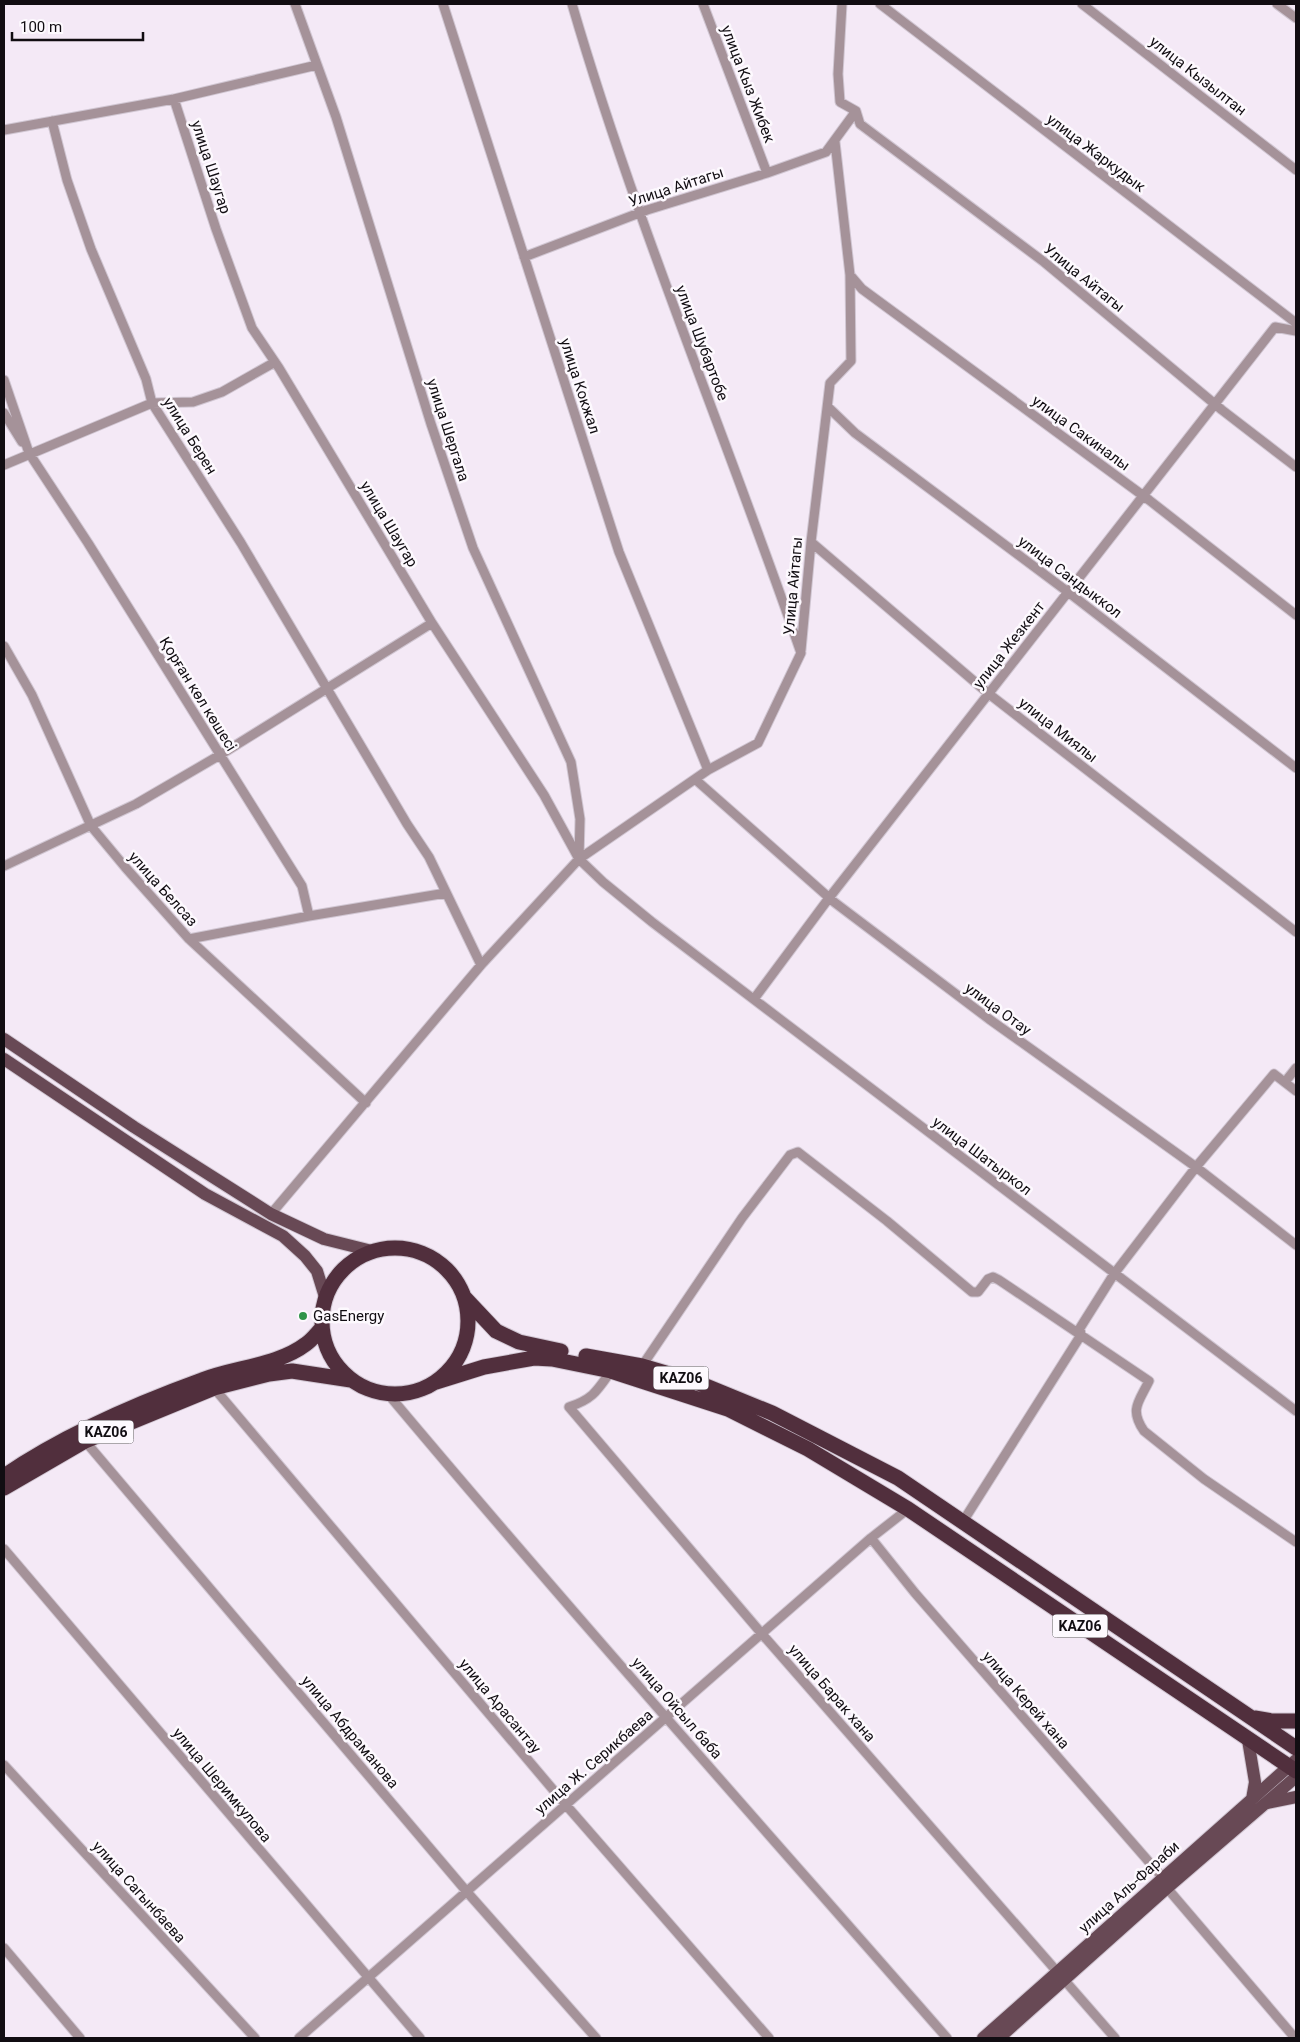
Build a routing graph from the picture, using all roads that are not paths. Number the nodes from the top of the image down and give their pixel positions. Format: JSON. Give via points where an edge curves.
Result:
{"nodes":[{"id":1,"x":295,"y":4,"type":"edge"},
{"id":2,"x":442,"y":4,"type":"edge"},
{"id":3,"x":572,"y":4,"type":"edge"},
{"id":4,"x":703,"y":4,"type":"edge"},
{"id":5,"x":842,"y":4,"type":"edge"},
{"id":6,"x":880,"y":4,"type":"edge"},
{"id":7,"x":1082,"y":4,"type":"edge"},
{"id":8,"x":1277,"y":4,"type":"edge"},
{"id":9,"x":1296,"y":18,"type":"edge"},
{"id":10,"x":317,"y":65,"type":"junction"},
{"id":11,"x":174,"y":99,"type":"junction"},
{"id":12,"x":856,"y":112,"type":"junction"},
{"id":13,"x":52,"y":121,"type":"junction"},
{"id":14,"x":4,"y":130,"type":"edge"},
{"id":15,"x":835,"y":142,"type":"junction"},
{"id":16,"x":1296,"y":170,"type":"edge"},
{"id":17,"x":767,"y":173,"type":"junction"},
{"id":18,"x":639,"y":213,"type":"junction"},
{"id":19,"x":524,"y":257,"type":"junction"},
{"id":20,"x":850,"y":275,"type":"junction"},
{"id":21,"x":1296,"y":323,"type":"edge"},
{"id":22,"x":1296,"y":331,"type":"edge"},
{"id":23,"x":276,"y":362,"type":"junction"},
{"id":24,"x":4,"y":380,"type":"edge"},
{"id":25,"x":152,"y":403,"type":"junction"},
{"id":26,"x":1215,"y":404,"type":"junction"},
{"id":27,"x":828,"y":407,"type":"junction"},
{"id":28,"x":4,"y":413,"type":"edge"},
{"id":29,"x":29,"y":453,"type":"junction"},
{"id":30,"x":4,"y":465,"type":"edge"},
{"id":31,"x":1296,"y":467,"type":"edge"},
{"id":32,"x":1143,"y":496,"type":"junction"},
{"id":33,"x":811,"y":542,"type":"junction"},
{"id":34,"x":1068,"y":592,"type":"junction"},
{"id":35,"x":1296,"y":615,"type":"edge"},
{"id":36,"x":432,"y":623,"type":"junction"},
{"id":37,"x":4,"y":646,"type":"edge"},
{"id":38,"x":801,"y":653,"type":"junction"},
{"id":39,"x":326,"y":689,"type":"junction"},
{"id":40,"x":989,"y":694,"type":"junction"},
{"id":41,"x":220,"y":755,"type":"junction"},
{"id":42,"x":1296,"y":768,"type":"edge"},
{"id":43,"x":708,"y":770,"type":"junction"},
{"id":44,"x":696,"y":780,"type":"junction"},
{"id":45,"x":91,"y":826,"type":"junction"},
{"id":46,"x":579,"y":859,"type":"junction"},
{"id":47,"x":4,"y":866,"type":"edge"},
{"id":48,"x":446,"y":893,"type":"junction"},
{"id":49,"x":829,"y":898,"type":"junction"},
{"id":50,"x":309,"y":916,"type":"junction"},
{"id":51,"x":652,"y":922,"type":"joint"},
{"id":52,"x":1296,"y":932,"type":"edge"},
{"id":53,"x":189,"y":939,"type":"junction"},
{"id":54,"x":481,"y":965,"type":"junction"},
{"id":55,"x":754,"y":1000,"type":"junction"},
{"id":56,"x":4,"y":1039,"type":"edge"},
{"id":57,"x":4,"y":1059,"type":"edge"},
{"id":58,"x":1296,"y":1068,"type":"edge"},
{"id":59,"x":1285,"y":1082,"type":"junction"},
{"id":60,"x":1296,"y":1091,"type":"edge"},
{"id":61,"x":366,"y":1103,"type":"junction"},
{"id":62,"x":1196,"y":1167,"type":"junction"},
{"id":63,"x":271,"y":1214,"type":"junction"},
{"id":64,"x":1296,"y":1245,"type":"edge"},
{"id":65,"x":372,"y":1251,"type":"junction"},
{"id":66,"x":1114,"y":1274,"type":"junction"},
{"id":67,"x":325,"y":1297,"type":"junction"},
{"id":68,"x":464,"y":1297,"type":"junction"},
{"id":69,"x":322,"y":1328,"type":"junction"},
{"id":70,"x":1081,"y":1335,"type":"junction"},
{"id":71,"x":642,"y":1366,"type":"junction"},
{"id":72,"x":612,"y":1371,"type":"junction"},
{"id":73,"x":351,"y":1380,"type":"junction"},
{"id":74,"x":436,"y":1382,"type":"junction"},
{"id":75,"x":214,"y":1388,"type":"junction"},
{"id":76,"x":388,"y":1394,"type":"junction"},
{"id":77,"x":1296,"y":1410,"type":"edge"},
{"id":78,"x":85,"y":1441,"type":"junction"},
{"id":79,"x":4,"y":1476,"type":"edge"},
{"id":80,"x":4,"y":1488,"type":"edge"},
{"id":81,"x":908,"y":1509,"type":"junction"},
{"id":82,"x":962,"y":1523,"type":"junction"},
{"id":83,"x":871,"y":1538,"type":"junction"},
{"id":84,"x":1296,"y":1542,"type":"edge"},
{"id":85,"x":4,"y":1549,"type":"edge"},
{"id":86,"x":762,"y":1634,"type":"junction"},
{"id":87,"x":667,"y":1717,"type":"junction"},
{"id":88,"x":1250,"y":1717,"type":"junction"},
{"id":89,"x":1296,"y":1721,"type":"edge"},
{"id":90,"x":1248,"y":1740,"type":"junction"},
{"id":91,"x":1296,"y":1748,"type":"edge"},
{"id":92,"x":4,"y":1765,"type":"edge"},
{"id":93,"x":1294,"y":1769,"type":"edge"},
{"id":94,"x":1296,"y":1797,"type":"edge"},
{"id":95,"x":1252,"y":1799,"type":"junction"},
{"id":96,"x":1264,"y":1803,"type":"junction"},
{"id":97,"x":566,"y":1805,"type":"junction"},
{"id":98,"x":1165,"y":1883,"type":"junction"},
{"id":99,"x":467,"y":1892,"type":"junction"},
{"id":100,"x":4,"y":1948,"type":"edge"},
{"id":101,"x":1060,"y":1976,"type":"junction"},
{"id":102,"x":367,"y":1978,"type":"junction"},
{"id":103,"x":80,"y":2038,"type":"edge"},
{"id":104,"x":254,"y":2038,"type":"edge"},
{"id":105,"x":299,"y":2038,"type":"edge"},
{"id":106,"x":420,"y":2038,"type":"edge"},
{"id":107,"x":596,"y":2038,"type":"edge"},
{"id":108,"x":769,"y":2038,"type":"edge"},
{"id":109,"x":947,"y":2038,"type":"edge"},
{"id":110,"x":983,"y":2038,"type":"edge"},
{"id":111,"x":999,"y":2038,"type":"edge"},
{"id":112,"x":1115,"y":2038,"type":"edge"},
{"id":113,"x":1294,"y":2038,"type":"edge"}],
"edges":[{"from":1,"to":10,"type":"street","name":"улица Шергала"},
{"from":2,"to":19,"type":"street","name":"улица Кокжал"},
{"from":3,"to":18,"type":"street","name":"улица Шубартобе"},
{"from":4,"to":17,"type":"street","name":"улица Кыз Жибек"},
{"from":5,"to":12,"type":"street","name":"Улица Айтагы","via":[[838,74],[840,102]]},
{"from":6,"to":21,"type":"street","name":"улица Жаркудык"},
{"from":7,"to":16,"type":"street","name":"улица Кызылтан"},
{"from":8,"to":9,"type":"street"},
{"from":10,"to":11,"type":"street"},
{"from":10,"to":46,"type":"street","name":"улица Шергала","via":[[472,548],[571,762],[580,819]]},
{"from":11,"to":13,"type":"street"},
{"from":11,"to":23,"type":"street","name":"улица Шаугар","via":[[252,328]]},
{"from":12,"to":15,"type":"street","name":"Улица Айтагы"},
{"from":12,"to":26,"type":"street","name":"Улица Айтагы","via":[[860,124],[1044,262]]},
{"from":13,"to":14,"type":"street"},
{"from":13,"to":25,"type":"street","name":"улица Берен","via":[[67,180],[91,250],[146,379]]},
{"from":15,"to":17,"type":"street","name":"Улица Айтагы","via":[[826,152]]},
{"from":15,"to":20,"type":"street","name":"Улица Айтагы"},
{"from":17,"to":18,"type":"street","name":"Улица Айтагы"},
{"from":18,"to":19,"type":"street","name":"Улица Айтагы"},
{"from":18,"to":38,"type":"street","name":"улица Шубартобе"},
{"from":19,"to":43,"type":"street","name":"улица Кокжал","via":[[619,552]]},
{"from":20,"to":27,"type":"street","name":"Улица Айтагы","via":[[852,361],[830,383]]},
{"from":20,"to":32,"type":"street","name":"улица Сакиналы","via":[[862,289]]},
{"from":22,"to":26,"type":"street","name":"улица Жезкент","via":[[1275,327]]},
{"from":23,"to":25,"type":"street","via":[[222,392],[193,402]]},
{"from":23,"to":36,"type":"street","name":"улица Шаугар"},
{"from":24,"to":29,"type":"street","name":"Қорған көл көшесі"},
{"from":25,"to":29,"type":"street"},
{"from":25,"to":39,"type":"street","name":"улица Берен","via":[[241,543]]},
{"from":26,"to":31,"type":"street","name":"Улица Айтагы"},
{"from":26,"to":32,"type":"street","name":"улица Жезкент"},
{"from":27,"to":33,"type":"street","name":"Улица Айтагы"},
{"from":27,"to":34,"type":"street","name":"улица Сандыккол","via":[[855,433]]},
{"from":28,"to":29,"type":"street"},
{"from":29,"to":30,"type":"street"},
{"from":29,"to":41,"type":"street","name":"Қорған көл көшесі"},
{"from":32,"to":34,"type":"street","name":"улица Жезкент"},
{"from":32,"to":35,"type":"street","name":"улица Сакиналы"},
{"from":33,"to":38,"type":"street","name":"Улица Айтагы"},
{"from":33,"to":40,"type":"street","name":"улица Миялы"},
{"from":34,"to":40,"type":"street","name":"улица Жезкент"},
{"from":34,"to":42,"type":"street","name":"улица Сандыккол"},
{"from":36,"to":39,"type":"street"},
{"from":36,"to":46,"type":"street","name":"улица Шаугар","via":[[544,795]]},
{"from":37,"to":45,"type":"street","name":"улица Белсаз","via":[[32,695]]},
{"from":38,"to":43,"type":"street","via":[[758,743]]},
{"from":39,"to":41,"type":"street"},
{"from":39,"to":48,"type":"street","name":"улица Берен","via":[[429,857]]},
{"from":40,"to":49,"type":"street","name":"улица Жезкент"},
{"from":40,"to":52,"type":"street","name":"улица Миялы"},
{"from":41,"to":45,"type":"street"},
{"from":41,"to":50,"type":"street","name":"Қорған көл көшесі","via":[[302,886]]},
{"from":43,"to":44,"type":"street"},
{"from":44,"to":46,"type":"street"},
{"from":44,"to":49,"type":"street","name":"улица Отау"},
{"from":45,"to":47,"type":"street"},
{"from":45,"to":53,"type":"street","name":"улица Белсаз"},
{"from":46,"to":51,"type":"street","name":"улица Шаугар"},
{"from":46,"to":54,"type":"street"},
{"from":48,"to":50,"type":"street"},
{"from":48,"to":54,"type":"street","name":"улица Берен"},
{"from":49,"to":55,"type":"street","name":"улица Жезкент"},
{"from":49,"to":62,"type":"street","name":"улица Отау","via":[[951,991]]},
{"from":50,"to":53,"type":"street"},
{"from":51,"to":55,"type":"street","name":"улица Шатыркол"},
{"from":53,"to":61,"type":"street","name":"улица Белсаз"},
{"from":54,"to":61,"type":"street"},
{"from":55,"to":66,"type":"street","name":"улица Шатыркол"},
{"from":56,"to":63,"type":"main road"},
{"from":57,"to":67,"type":"main road","via":[[205,1194],[283,1236],[317,1271]]},
{"from":58,"to":59,"type":"street"},
{"from":59,"to":60,"type":"street"},
{"from":59,"to":62,"type":"street","via":[[1274,1074]]},
{"from":61,"to":63,"type":"street"},
{"from":62,"to":64,"type":"street","name":"улица Отау"},
{"from":62,"to":66,"type":"street"},
{"from":63,"to":65,"type":"main road","via":[[324,1239]]},
{"from":65,"to":67,"type":"highway","number":"KАZ06","via":[[352,1261],[336,1277]]},
{"from":65,"to":68,"type":"highway","number":"KАZ06","via":[[394,1247],[417,1251],[437,1261],[453,1277]]},
{"from":66,"to":70,"type":"street","via":[[1080,1328]]},
{"from":66,"to":77,"type":"street","name":"улица Шатыркол"},
{"from":67,"to":69,"type":"highway","number":"KАZ06"},
{"from":68,"to":71,"type":"highway","number":"KАZ06","via":[[496,1331],[519,1342]]},
{"from":68,"to":74,"type":"highway","number":"KАZ06","via":[[468,1321],[464,1344],[453,1365]]},
{"from":69,"to":73,"type":"highway","number":"KАZ06","via":[[336,1366]]},
{"from":69,"to":79,"type":"highway","number":"KАZ06","via":[[292,1352],[203,1379],[115,1416],[27,1460]]},
{"from":70,"to":71,"type":"street","via":[[993,1277],[978,1292],[972,1292],[798,1152],[790,1154],[742,1218]]},
{"from":70,"to":82,"type":"street"},
{"from":70,"to":84,"type":"street","via":[[1149,1381],[1136,1408],[1136,1420],[1144,1431],[1204,1479]]},
{"from":71,"to":82,"type":"highway","number":"KАZ06","via":[[696,1382],[772,1414],[898,1478]]},
{"from":72,"to":74,"type":"highway","number":"KАZ06","via":[[534,1358],[484,1367]]},
{"from":72,"to":81,"type":"highway","number":"KАZ06","via":[[728,1410],[808,1449]]},
{"from":72,"to":86,"type":"street","name":"улица Барак хана","via":[[586,1402],[569,1407]]},
{"from":73,"to":75,"type":"highway","number":"KАZ06","via":[[292,1371]]},
{"from":73,"to":76,"type":"highway","number":"KАZ06","via":[[368,1390]]},
{"from":74,"to":76,"type":"highway","number":"KАZ06","via":[[413,1392]]},
{"from":75,"to":78,"type":"highway","number":"KАZ06"},
{"from":75,"to":97,"type":"street","name":"улица Арасантау"},
{"from":76,"to":87,"type":"street","name":"улица Ойсыл баба","via":[[525,1558]]},
{"from":78,"to":80,"type":"highway","number":"KАZ06"},
{"from":78,"to":99,"type":"street","name":"улица Абдраманова"},
{"from":81,"to":83,"type":"street","name":"улица Ж. Серикбаева"},
{"from":81,"to":90,"type":"highway","number":"KАZ06"},
{"from":82,"to":88,"type":"highway","number":"KАZ06"},
{"from":83,"to":86,"type":"street","name":"улица Ж. Серикбаева"},
{"from":83,"to":98,"type":"street","name":"улица Керей хана"},
{"from":85,"to":102,"type":"street","name":"улица Шеримкулова"},
{"from":86,"to":87,"type":"street","name":"улица Ж. Серикбаева"},
{"from":86,"to":101,"type":"street","name":"улица Барак хана"},
{"from":87,"to":97,"type":"street","name":"улица Ж. Серикбаева"},
{"from":87,"to":109,"type":"street","name":"улица Ойсыл баба"},
{"from":88,"to":89,"type":"highway"},
{"from":88,"to":91,"type":"highway","number":"KАZ06"},
{"from":90,"to":93,"type":"highway","number":"KАZ06"},
{"from":90,"to":95,"type":"main road","via":[[1255,1782]]},
{"from":92,"to":104,"type":"street","name":"улица Сагынбаева"},
{"from":93,"to":95,"type":"main road","name":"улица Аль-Фараби"},
{"from":93,"to":96,"type":"main road","name":"улица Аль-Фараби"},
{"from":94,"to":96,"type":"main road"},
{"from":95,"to":98,"type":"main road","name":"улица Аль-Фараби"},
{"from":96,"to":98,"type":"main road","name":"улица Аль-Фараби"},
{"from":97,"to":99,"type":"street","name":"улица Ж. Серикбаева"},
{"from":97,"to":108,"type":"street","name":"улица Арасантау"},
{"from":98,"to":101,"type":"main road","name":"улица Аль-Фараби"},
{"from":98,"to":113,"type":"street","name":"улица Керей хана"},
{"from":99,"to":102,"type":"street","name":"улица Ж. Серикбаева"},
{"from":99,"to":107,"type":"street","name":"улица Абдраманова"},
{"from":100,"to":103,"type":"street"},
{"from":101,"to":110,"type":"main road","name":"улица Аль-Фараби"},
{"from":101,"to":111,"type":"main road","name":"улица Аль-Фараби"},
{"from":101,"to":112,"type":"street","name":"улица Барак хана"},
{"from":102,"to":105,"type":"street","name":"улица Ж. Серикбаева"},
{"from":102,"to":106,"type":"street","name":"улица Шеримкулова"}]}
